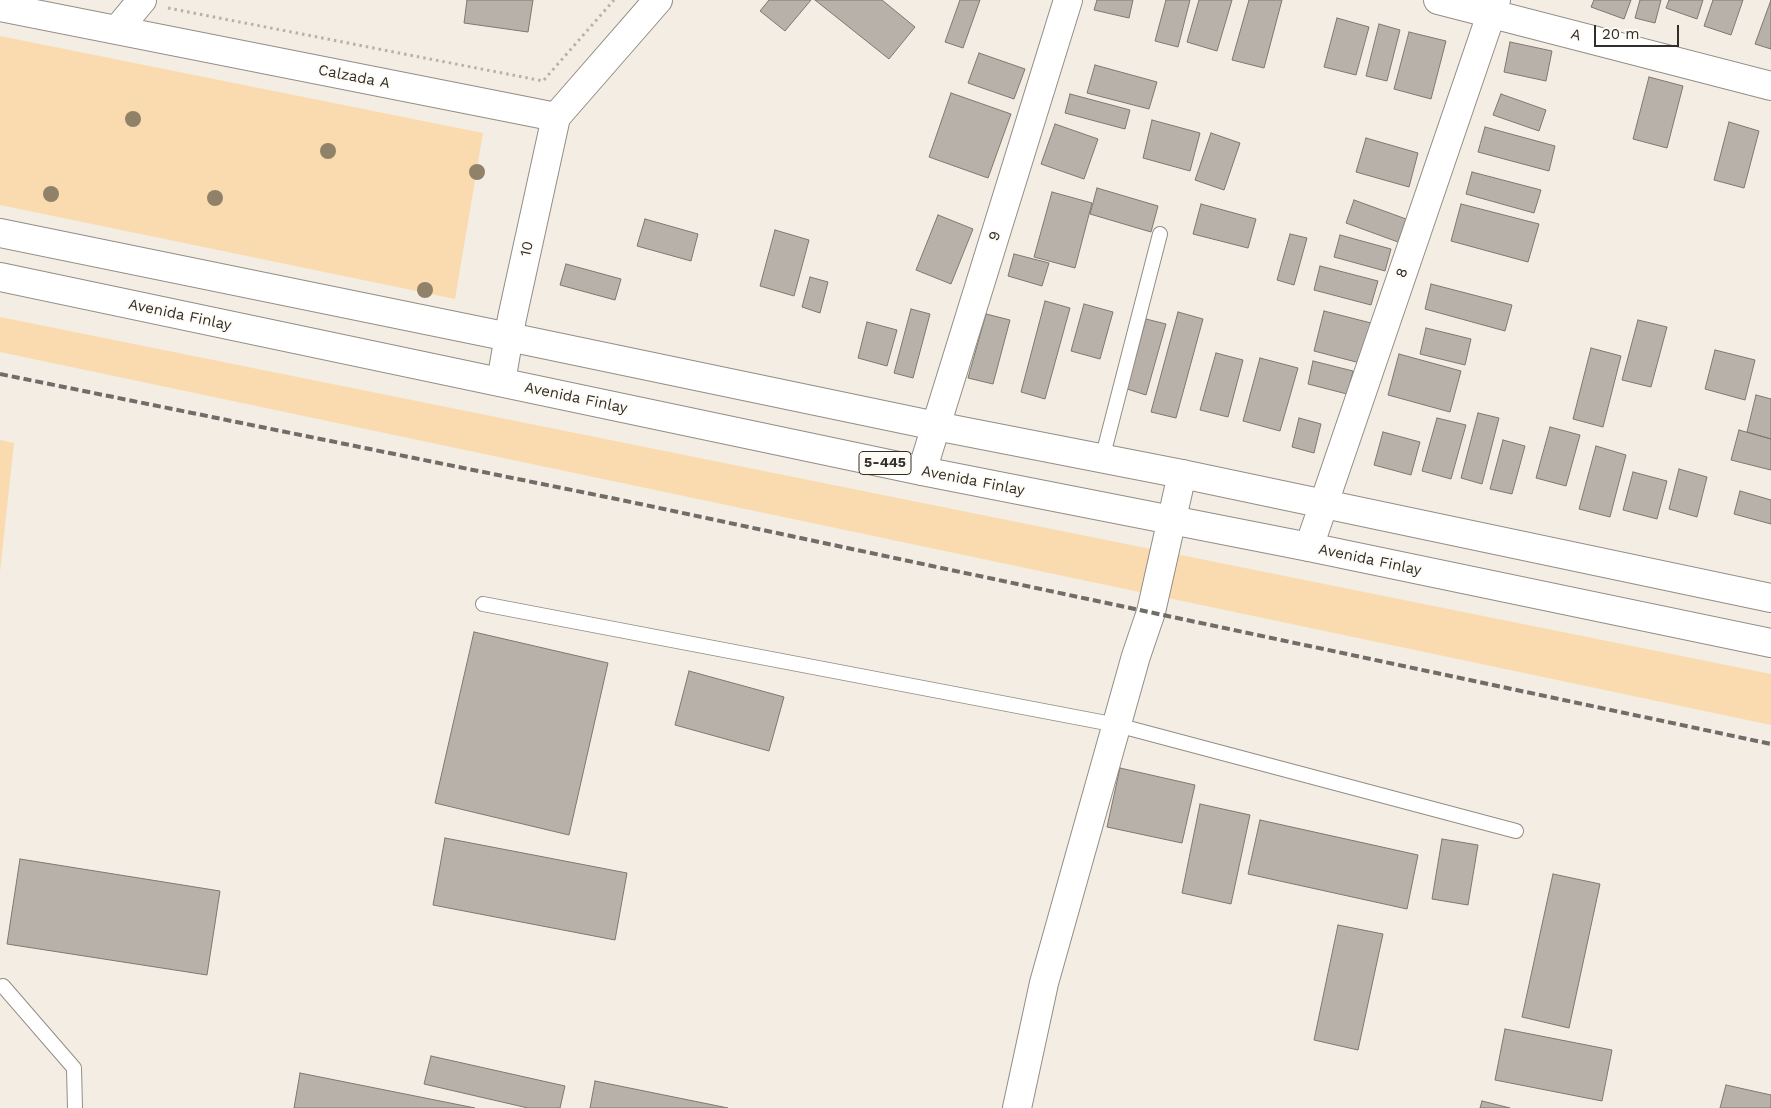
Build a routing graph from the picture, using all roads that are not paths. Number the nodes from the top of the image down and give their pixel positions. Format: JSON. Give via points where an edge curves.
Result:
{"nodes":[{"id":1,"x":658,"y":0,"type":"edge"},
{"id":2,"x":1068,"y":0,"type":"edge"},
{"id":3,"x":1438,"y":0,"type":"edge"},
{"id":4,"x":142,"y":1,"type":"edge"},
{"id":5,"x":1494,"y":6,"type":"edge"},
{"id":6,"x":0,"y":7,"type":"edge"},
{"id":7,"x":117,"y":30,"type":"junction"},
{"id":8,"x":1771,"y":86,"type":"edge"},
{"id":9,"x":556,"y":117,"type":"junction"},
{"id":10,"x":0,"y":233,"type":"edge"},
{"id":11,"x":1160,"y":234,"type":"dead end"},
{"id":12,"x":0,"y":277,"type":"edge"},
{"id":13,"x":509,"y":337,"type":"junction"},
{"id":14,"x":501,"y":382,"type":"junction"},
{"id":15,"x":936,"y":426,"type":"junction"},
{"id":16,"x":1102,"y":459,"type":"junction"},
{"id":17,"x":922,"y":471,"type":"junction"},
{"id":18,"x":1182,"y":474,"type":"junction"},
{"id":19,"x":1323,"y":503,"type":"junction"},
{"id":20,"x":1172,"y":520,"type":"junction"},
{"id":21,"x":1309,"y":547,"type":"junction"},
{"id":22,"x":1771,"y":598,"type":"edge"},
{"id":23,"x":483,"y":604,"type":"dead end"},
{"id":24,"x":1771,"y":642,"type":"edge"},
{"id":25,"x":1117,"y":725,"type":"junction"},
{"id":26,"x":1516,"y":831,"type":"dead end"},
{"id":27,"x":3,"y":986,"type":"dead end"},
{"id":28,"x":75,"y":1108,"type":"edge"},
{"id":29,"x":1016,"y":1108,"type":"edge"}],
"edges":[{"from":1,"to":9,"type":"main road"},
{"from":2,"to":15,"type":"main road","name":"9"},
{"from":3,"to":5,"type":"main road","name":"A"},
{"from":4,"to":7,"type":"main road"},
{"from":5,"to":8,"type":"main road","name":"A"},
{"from":5,"to":19,"type":"main road","name":"8"},
{"from":6,"to":7,"type":"main road","name":"Calzada A"},
{"from":7,"to":9,"type":"main road","name":"Calzada A"},
{"from":9,"to":13,"type":"main road","name":"10"},
{"from":10,"to":13,"type":"main road"},
{"from":11,"to":16,"type":"lane"},
{"from":12,"to":14,"type":"main road","name":"Avenida Finlay","number":"5-445"},
{"from":13,"to":14,"type":"main road","name":"10"},
{"from":13,"to":15,"type":"main road"},
{"from":14,"to":17,"type":"main road","name":"Avenida Finlay","number":"5-445"},
{"from":15,"to":16,"type":"main road"},
{"from":15,"to":17,"type":"main road","name":"9"},
{"from":16,"to":18,"type":"main road"},
{"from":17,"to":20,"type":"main road","name":"Avenida Finlay","number":"5-445"},
{"from":18,"to":19,"type":"main road"},
{"from":18,"to":20,"type":"main road"},
{"from":19,"to":21,"type":"main road","name":"8"},
{"from":19,"to":22,"type":"main road"},
{"from":20,"to":21,"type":"main road","name":"Avenida Finlay","number":"5-445"},
{"from":20,"to":25,"type":"main road","via":[[1151,612]]},
{"from":21,"to":24,"type":"main road","name":"Avenida Finlay","number":"5-445"},
{"from":23,"to":25,"type":"lane"},
{"from":25,"to":26,"type":"lane"},
{"from":25,"to":29,"type":"main road","via":[[1044,983]]},
{"from":27,"to":28,"type":"lane","via":[[74,1068]]}]}
